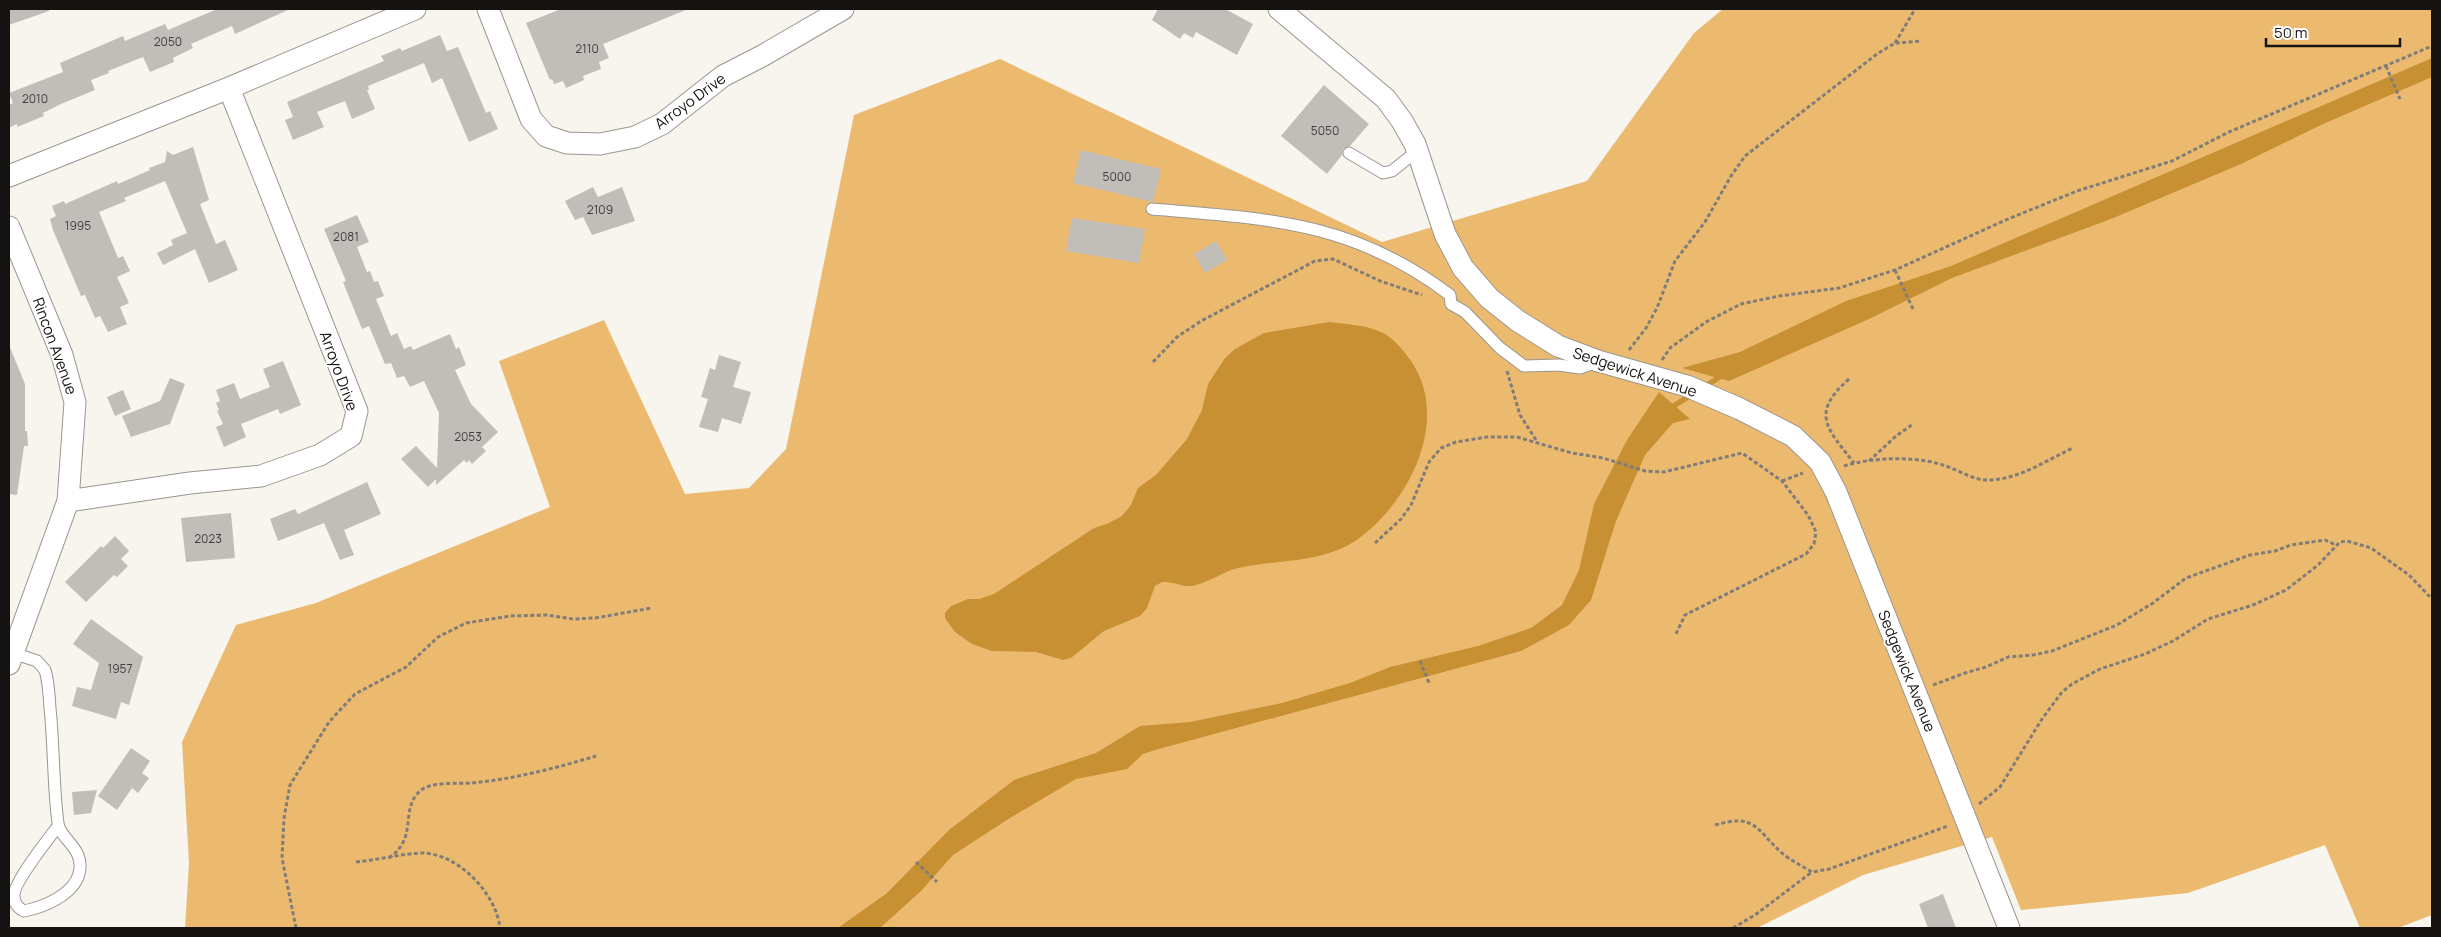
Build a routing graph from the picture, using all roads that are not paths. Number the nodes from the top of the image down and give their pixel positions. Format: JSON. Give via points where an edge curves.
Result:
{"nodes":[{"id":1,"x":415,"y":9,"type":"edge"},
{"id":2,"x":488,"y":9,"type":"edge"},
{"id":3,"x":843,"y":9,"type":"edge"},
{"id":4,"x":1279,"y":9,"type":"edge"},
{"id":5,"x":229,"y":88,"type":"junction"},
{"id":6,"x":1417,"y":151,"type":"junction"},
{"id":7,"x":1349,"y":153,"type":"dead end"},
{"id":8,"x":9,"y":176,"type":"edge"},
{"id":9,"x":1152,"y":209,"type":"dead end"},
{"id":10,"x":9,"y":227,"type":"edge"},
{"id":11,"x":1607,"y":364,"type":"junction"},
{"id":12,"x":68,"y":500,"type":"junction"},
{"id":13,"x":11,"y":658,"type":"edge"},
{"id":14,"x":58,"y":826,"type":"junction"},
{"id":15,"x":2009,"y":928,"type":"edge"}],
"edges":[{"from":1,"to":5,"type":"street"},
{"from":2,"to":3,"type":"street","name":"Arroyo Drive","via":[[531,119],[546,136],[567,143],[600,144],[635,137],[662,124],[723,76]]},
{"from":4,"to":6,"type":"street","name":"Sedgewick Avenue","via":[[1386,99]]},
{"from":5,"to":8,"type":"street"},
{"from":5,"to":12,"type":"street","name":"Arroyo Drive","via":[[357,411],[351,436],[320,456],[261,476]]},
{"from":6,"to":7,"type":"lane","via":[[1392,171],[1383,173]]},
{"from":6,"to":11,"type":"street","name":"Sedgewick Avenue","via":[[1445,234],[1464,268],[1489,298],[1558,346]]},
{"from":9,"to":11,"type":"lane","via":[[1271,219],[1324,230],[1377,249],[1422,273],[1450,295],[1451,304],[1465,312],[1500,348],[1524,366],[1580,368]]},
{"from":10,"to":12,"type":"street","name":"Rincon Avenue","via":[[62,354],[75,402]]},
{"from":11,"to":15,"type":"street","name":"Sedgewick Avenue","via":[[1695,390],[1740,409],[1793,436],[1820,462],[1836,492]]},
{"from":12,"to":13,"type":"street"},
{"from":13,"to":14,"type":"lane","via":[[38,661],[47,677]]},
{"from":14,"to":14,"type":"lane","via":[[77,854],[80,864],[76,882],[62,895],[24,911],[16,903],[14,889]]}]}
